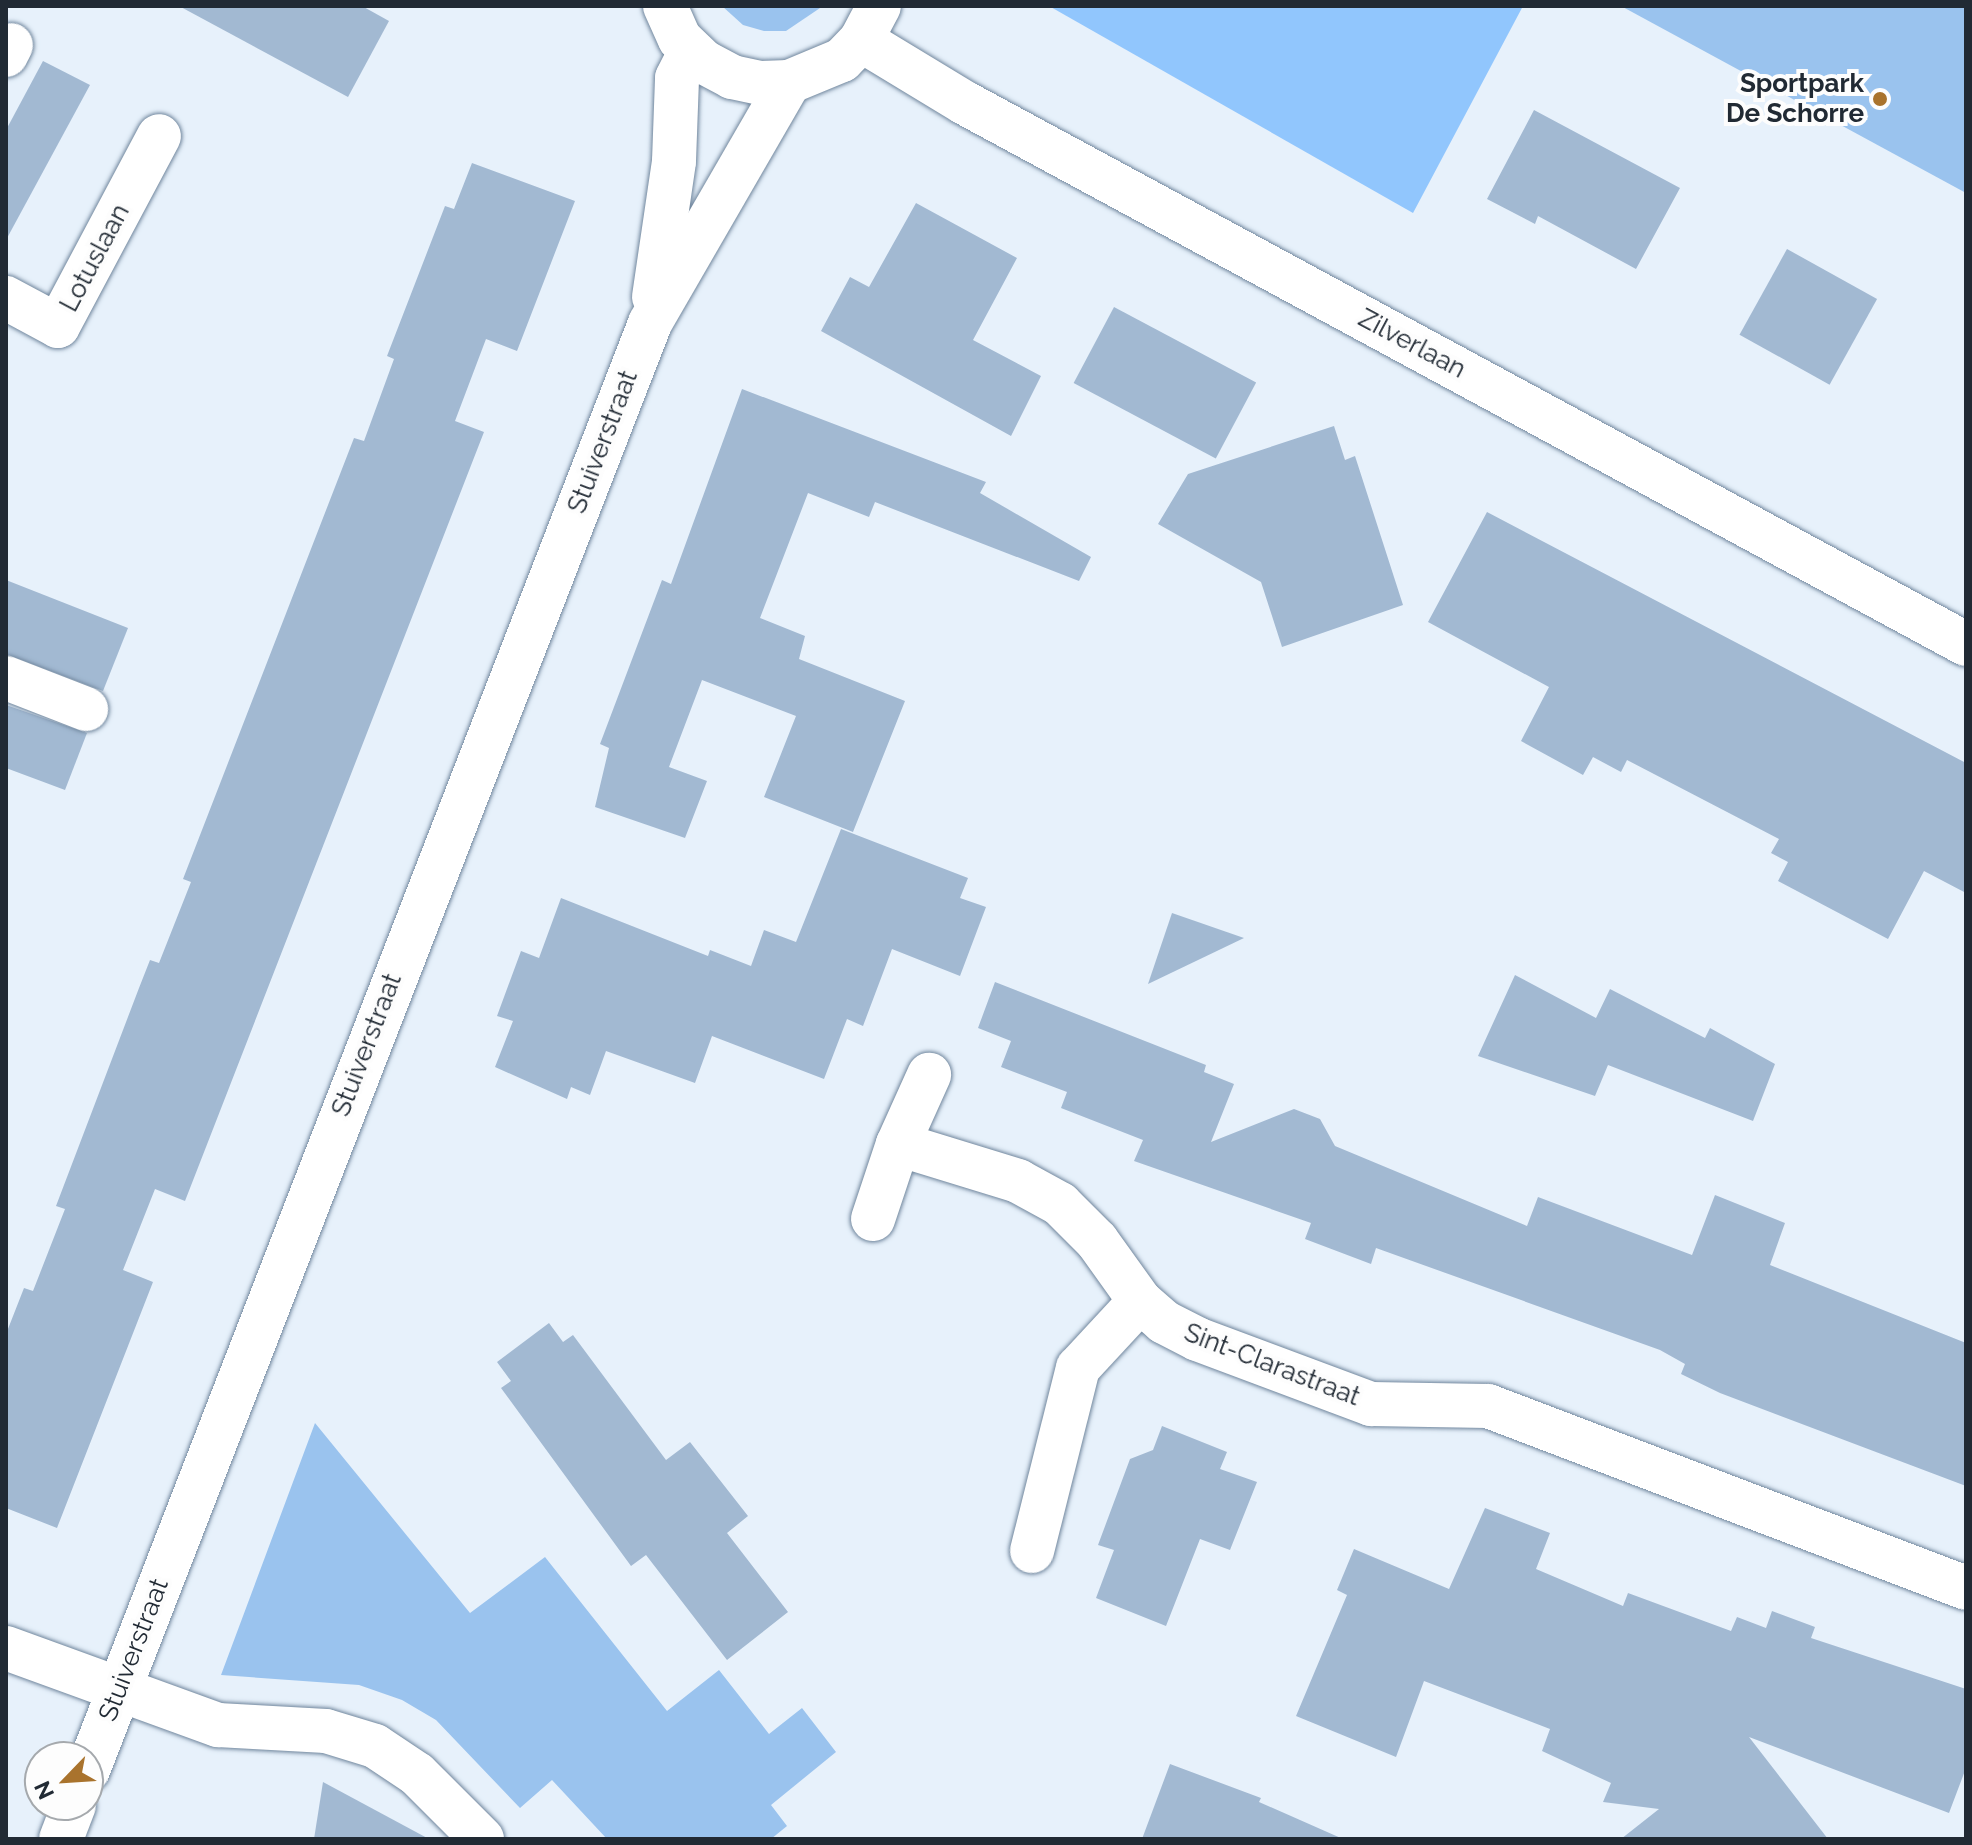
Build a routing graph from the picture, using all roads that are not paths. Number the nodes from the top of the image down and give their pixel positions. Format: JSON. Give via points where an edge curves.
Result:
{"nodes":[{"id":1,"x":665,"y":6,"type":"edge"},
{"id":2,"x":870,"y":23,"type":"edge"},
{"id":3,"x":691,"y":51,"type":"junction"},
{"id":4,"x":789,"y":82,"type":"junction"},
{"id":5,"x":159,"y":136,"type":"dead end"},
{"id":6,"x":6,"y":298,"type":"edge"},
{"id":7,"x":650,"y":323,"type":"junction"},
{"id":8,"x":1966,"y":644,"type":"edge"},
{"id":9,"x":6,"y":678,"type":"edge"},
{"id":10,"x":86,"y":709,"type":"dead end"},
{"id":11,"x":929,"y":1075,"type":"dead end"},
{"id":12,"x":898,"y":1144,"type":"junction"},
{"id":13,"x":873,"y":1219,"type":"dead end"},
{"id":14,"x":1140,"y":1301,"type":"junction"},
{"id":15,"x":1032,"y":1551,"type":"dead end"},
{"id":16,"x":1966,"y":1588,"type":"edge"},
{"id":17,"x":6,"y":1648,"type":"edge"},
{"id":18,"x":119,"y":1689,"type":"junction"},
{"id":19,"x":99,"y":1741,"type":"edge"},
{"id":20,"x":482,"y":1839,"type":"edge"}],
"edges":[{"from":1,"to":3,"type":"street"},
{"from":2,"to":4,"type":"street","via":[[842,60]]},
{"from":2,"to":8,"type":"street","name":"Zilverlaan","via":[[979,110]]},
{"from":3,"to":4,"type":"street","via":[[732,77]]},
{"from":3,"to":7,"type":"street","name":"Stuiverstraat","via":[[677,78],[674,161]]},
{"from":4,"to":7,"type":"street","name":"Stuiverstraat"},
{"from":5,"to":6,"type":"street","name":"Lotuslaan","via":[[58,326]]},
{"from":7,"to":18,"type":"street","name":"Stuiverstraat"},
{"from":9,"to":10,"type":"street"},
{"from":11,"to":12,"type":"street"},
{"from":12,"to":13,"type":"street"},
{"from":12,"to":14,"type":"street","name":"Sint-Clarastraat","via":[[1018,1181],[1060,1204],[1097,1241]]},
{"from":14,"to":15,"type":"street","via":[[1078,1368]]},
{"from":14,"to":16,"type":"street","name":"Sint-Clarastraat","via":[[1164,1322],[1197,1339],[1371,1404],[1488,1406]]},
{"from":17,"to":18,"type":"street"},
{"from":18,"to":19,"type":"street","name":"Stuiverstraat"},
{"from":18,"to":20,"type":"street","via":[[218,1725],[326,1731],[375,1746],[417,1774]]}]}
